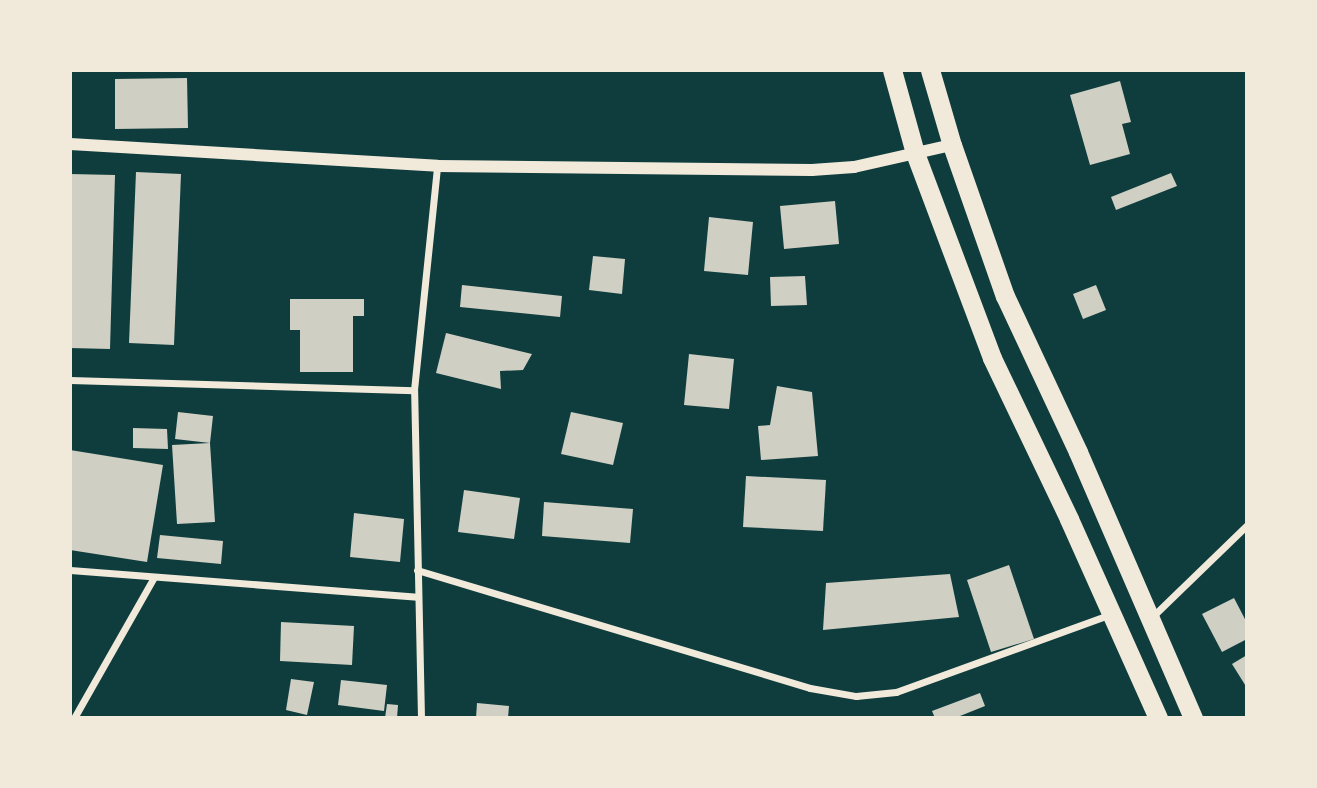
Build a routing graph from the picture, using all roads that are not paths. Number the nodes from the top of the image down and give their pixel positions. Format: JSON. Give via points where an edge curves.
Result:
{"nodes":[{"id":1,"x":892,"y":70,"type":"edge"},
{"id":2,"x":930,"y":70,"type":"edge"},
{"id":3,"x":70,"y":144,"type":"edge"},
{"id":4,"x":952,"y":145,"type":"junction"},
{"id":5,"x":915,"y":153,"type":"junction"},
{"id":6,"x":437,"y":166,"type":"junction"},
{"id":7,"x":70,"y":380,"type":"edge"},
{"id":8,"x":414,"y":390,"type":"junction"},
{"id":9,"x":1247,"y":525,"type":"edge"},
{"id":10,"x":70,"y":570,"type":"edge"},
{"id":11,"x":417,"y":570,"type":"junction"},
{"id":12,"x":154,"y":577,"type":"junction"},
{"id":13,"x":417,"y":597,"type":"junction"},
{"id":14,"x":1113,"y":614,"type":"junction"},
{"id":15,"x":1150,"y":618,"type":"junction"},
{"id":16,"x":74,"y":718,"type":"edge"},
{"id":17,"x":421,"y":718,"type":"edge"},
{"id":18,"x":1158,"y":718,"type":"edge"},
{"id":19,"x":1193,"y":718,"type":"edge"}],
"edges":[{"from":1,"to":5,"type":"highway"},
{"from":2,"to":4,"type":"highway"},
{"from":3,"to":6,"type":"street"},
{"from":4,"to":5,"type":"street"},
{"from":4,"to":15,"type":"highway","via":[[1005,296]]},
{"from":5,"to":6,"type":"street","via":[[854,167],[812,170]]},
{"from":5,"to":14,"type":"highway","via":[[992,358]]},
{"from":6,"to":8,"type":"street"},
{"from":7,"to":8,"type":"street"},
{"from":8,"to":11,"type":"street"},
{"from":9,"to":15,"type":"street"},
{"from":10,"to":12,"type":"street"},
{"from":11,"to":13,"type":"street"},
{"from":11,"to":14,"type":"street","via":[[810,688],[856,696],[896,692]]},
{"from":12,"to":13,"type":"street"},
{"from":12,"to":16,"type":"street"},
{"from":13,"to":17,"type":"street"},
{"from":14,"to":18,"type":"highway"},
{"from":15,"to":19,"type":"highway"}]}
